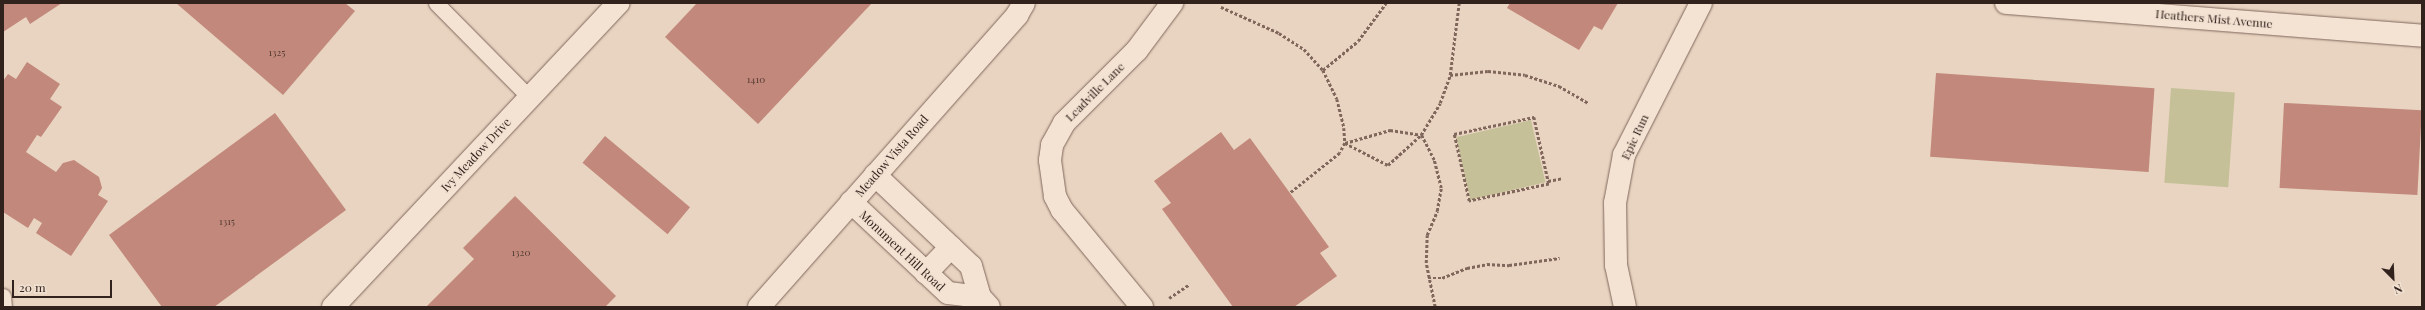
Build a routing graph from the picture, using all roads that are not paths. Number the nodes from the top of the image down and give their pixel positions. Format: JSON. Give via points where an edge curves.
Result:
{"nodes":[{"id":1,"x":436,"y":3,"type":"edge"},
{"id":2,"x":618,"y":3,"type":"edge"},
{"id":3,"x":1024,"y":3,"type":"edge"},
{"id":4,"x":1172,"y":3,"type":"edge"},
{"id":5,"x":1701,"y":3,"type":"edge"},
{"id":6,"x":2006,"y":3,"type":"edge"},
{"id":7,"x":2422,"y":36,"type":"edge"},
{"id":8,"x":530,"y":98,"type":"junction"},
{"id":9,"x":875,"y":175,"type":"junction"},
{"id":10,"x":851,"y":202,"type":"junction"},
{"id":11,"x":951,"y":247,"type":"junction"},
{"id":12,"x":926,"y":273,"type":"junction"},
{"id":13,"x":3,"y":296,"type":"edge"},
{"id":14,"x":984,"y":302,"type":"edge"},
{"id":15,"x":4,"y":307,"type":"edge"},
{"id":16,"x":333,"y":307,"type":"edge"},
{"id":17,"x":758,"y":307,"type":"edge"},
{"id":18,"x":1142,"y":307,"type":"edge"},
{"id":19,"x":1625,"y":307,"type":"edge"}],
"edges":[{"from":1,"to":8,"type":"lane"},
{"from":2,"to":8,"type":"street","name":"Ivy Meadow Drive"},
{"from":3,"to":9,"type":"street","name":"Meadow Vista Road","via":[[1012,20]]},
{"from":4,"to":18,"type":"street","name":"Leadville Lane","via":[[1137,50],[1064,123],[1052,145],[1050,160],[1055,196],[1062,210]]},
{"from":5,"to":19,"type":"street","name":"Epic Run","via":[[1624,155],[1615,203],[1616,265]]},
{"from":6,"to":7,"type":"street","name":"Heathers Mist Avenue"},
{"from":8,"to":16,"type":"street","name":"Ivy Meadow Drive"},
{"from":9,"to":10,"type":"street","name":"Meadow Vista Road"},
{"from":9,"to":11,"type":"street","name":"Monument Hill Road"},
{"from":10,"to":12,"type":"street","name":"Monument Hill Road"},
{"from":10,"to":17,"type":"street","name":"Meadow Vista Road"},
{"from":11,"to":12,"type":"street"},
{"from":11,"to":14,"type":"street","name":"Monument Hill Road","via":[[971,266]]},
{"from":12,"to":14,"type":"street","name":"Monument Hill Road","via":[[948,293]]},
{"from":13,"to":15,"type":"lane"}]}
